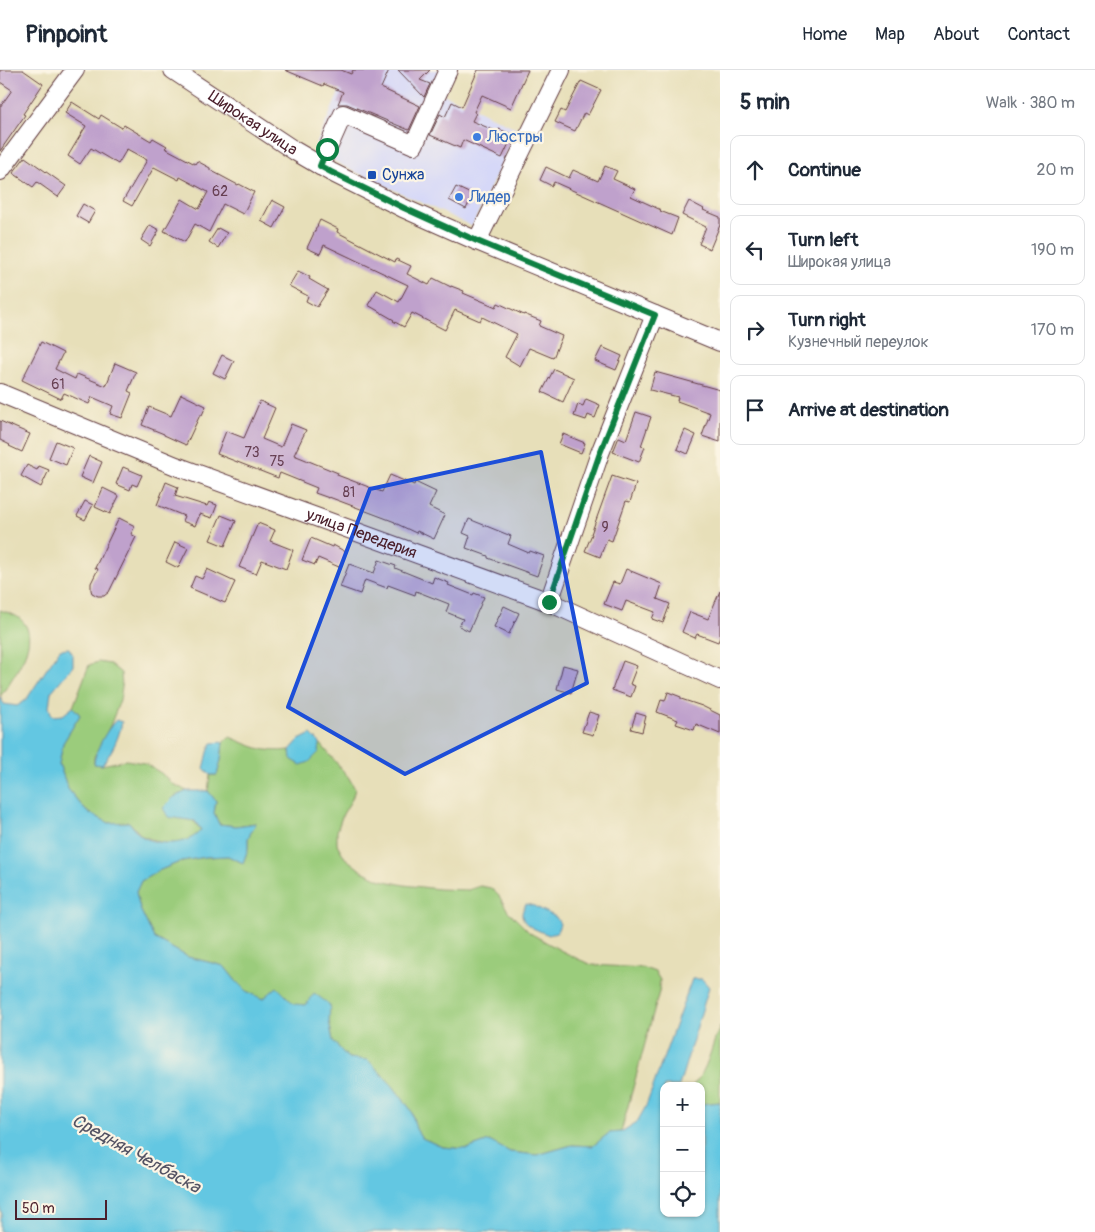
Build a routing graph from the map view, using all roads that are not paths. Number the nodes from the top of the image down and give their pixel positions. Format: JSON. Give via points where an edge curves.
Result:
{"nodes":[{"id":1,"x":75,"y":70,"type":"edge"},
{"id":2,"x":173,"y":70,"type":"edge"},
{"id":3,"x":448,"y":70,"type":"edge"},
{"id":4,"x":562,"y":70,"type":"edge"},
{"id":5,"x":320,"y":166,"type":"junction"},
{"id":6,"x":0,"y":171,"type":"edge"},
{"id":7,"x":477,"y":241,"type":"junction"},
{"id":8,"x":655,"y":315,"type":"junction"},
{"id":9,"x":720,"y":342,"type":"edge"},
{"id":10,"x":0,"y":394,"type":"edge"},
{"id":11,"x":549,"y":602,"type":"junction"},
{"id":12,"x":720,"y":680,"type":"edge"}],
"edges":[{"from":1,"to":6,"type":"street"},
{"from":2,"to":5,"type":"street","name":"Широкая улица"},
{"from":3,"to":5,"type":"street","via":[[414,145],[343,114]]},
{"from":4,"to":7,"type":"street"},
{"from":5,"to":7,"type":"street","name":"Широкая улица"},
{"from":7,"to":8,"type":"street","name":"Широкая улица"},
{"from":8,"to":9,"type":"street","name":"Широкая улица"},
{"from":8,"to":11,"type":"street","via":[[600,453]]},
{"from":10,"to":11,"type":"street","name":"улица Передерия","via":[[176,466]]},
{"from":11,"to":12,"type":"street","name":"улица Передерия"}]}
